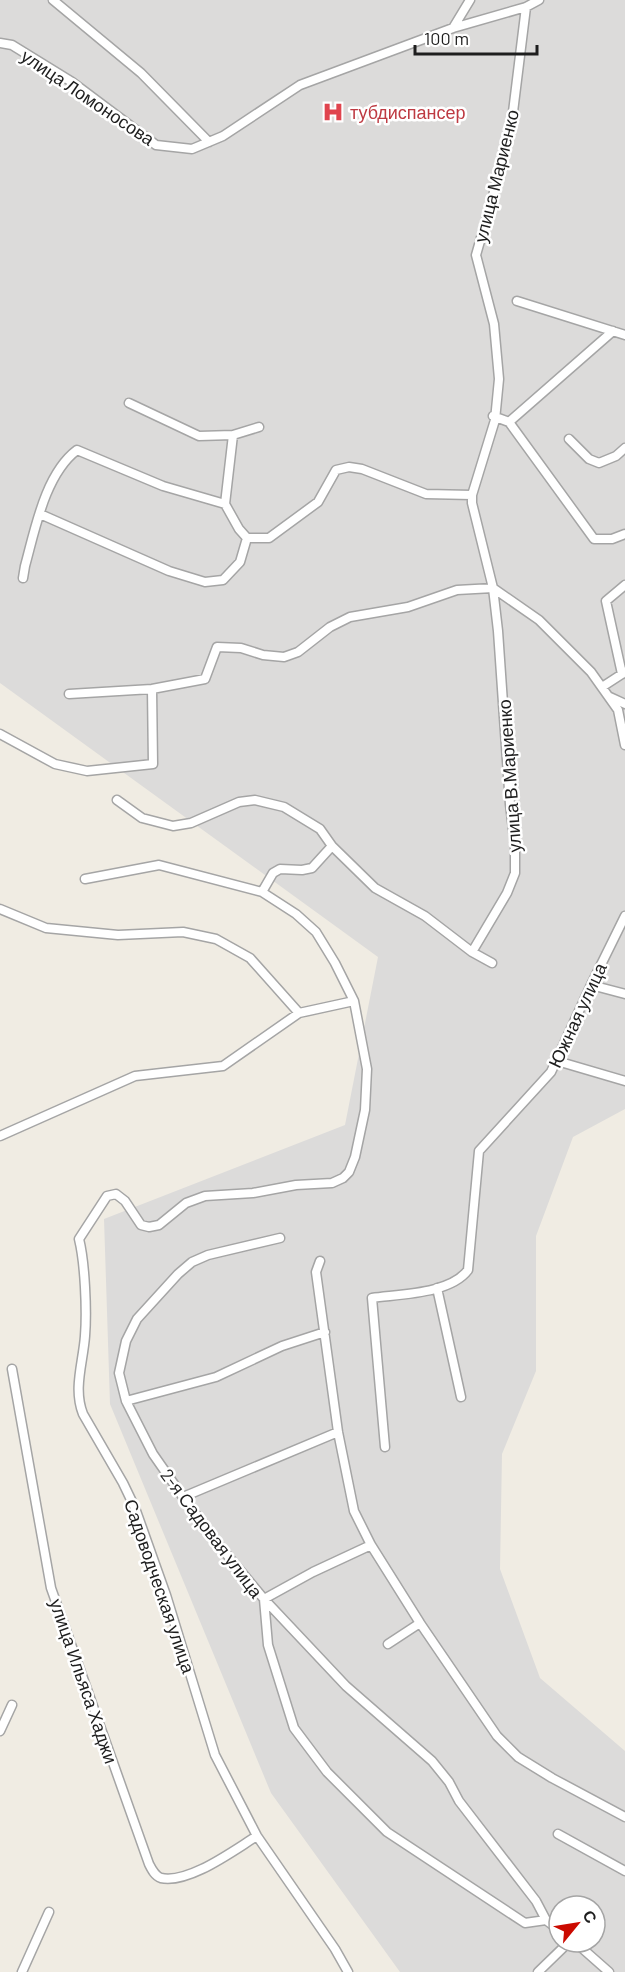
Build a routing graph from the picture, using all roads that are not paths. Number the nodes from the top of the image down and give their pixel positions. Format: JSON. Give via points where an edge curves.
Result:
{"nodes":[{"id":1,"x":53,"y":0,"type":"edge"},
{"id":2,"x":470,"y":0,"type":"edge"},
{"id":3,"x":539,"y":0,"type":"edge"},
{"id":4,"x":526,"y":7,"type":"junction"},
{"id":5,"x":453,"y":28,"type":"junction"},
{"id":6,"x":0,"y":43,"type":"edge"},
{"id":7,"x":209,"y":141,"type":"junction"},
{"id":8,"x":517,"y":301,"type":"dead end"},
{"id":9,"x":613,"y":331,"type":"junction"},
{"id":10,"x":625,"y":335,"type":"edge"},
{"id":11,"x":129,"y":403,"type":"dead end"},
{"id":12,"x":494,"y":416,"type":"junction"},
{"id":13,"x":509,"y":422,"type":"junction"},
{"id":14,"x":259,"y":427,"type":"dead end"},
{"id":15,"x":233,"y":435,"type":"junction"},
{"id":16,"x":569,"y":439,"type":"dead end"},
{"id":17,"x":625,"y":448,"type":"edge"},
{"id":18,"x":472,"y":495,"type":"junction"},
{"id":19,"x":225,"y":504,"type":"junction"},
{"id":20,"x":40,"y":514,"type":"junction"},
{"id":21,"x":625,"y":534,"type":"edge"},
{"id":22,"x":247,"y":538,"type":"junction"},
{"id":23,"x":23,"y":578,"type":"dead end"},
{"id":24,"x":625,"y":585,"type":"edge"},
{"id":25,"x":493,"y":588,"type":"junction"},
{"id":26,"x":624,"y":673,"type":"edge"},
{"id":27,"x":602,"y":687,"type":"junction"},
{"id":28,"x":152,"y":688,"type":"junction"},
{"id":29,"x":69,"y":694,"type":"dead end"},
{"id":30,"x":609,"y":697,"type":"junction"},
{"id":31,"x":625,"y":704,"type":"edge"},
{"id":32,"x":0,"y":734,"type":"edge"},
{"id":33,"x":625,"y":745,"type":"edge"},
{"id":34,"x":117,"y":800,"type":"dead end"},
{"id":35,"x":332,"y":846,"type":"junction"},
{"id":36,"x":85,"y":879,"type":"dead end"},
{"id":37,"x":262,"y":892,"type":"junction"},
{"id":38,"x":0,"y":909,"type":"edge"},
{"id":39,"x":625,"y":916,"type":"edge"},
{"id":40,"x":472,"y":952,"type":"junction"},
{"id":41,"x":492,"y":963,"type":"dead end"},
{"id":42,"x":591,"y":985,"type":"junction"},
{"id":43,"x":625,"y":993,"type":"edge"},
{"id":44,"x":354,"y":1001,"type":"junction"},
{"id":45,"x":299,"y":1013,"type":"junction"},
{"id":46,"x":557,"y":1061,"type":"junction"},
{"id":47,"x":625,"y":1081,"type":"edge"},
{"id":48,"x":0,"y":1136,"type":"edge"},
{"id":49,"x":280,"y":1238,"type":"dead end"},
{"id":50,"x":320,"y":1262,"type":"dead end"},
{"id":51,"x":437,"y":1288,"type":"junction"},
{"id":52,"x":325,"y":1332,"type":"junction"},
{"id":53,"x":12,"y":1370,"type":"dead end"},
{"id":54,"x":461,"y":1397,"type":"dead end"},
{"id":55,"x":126,"y":1401,"type":"junction"},
{"id":56,"x":338,"y":1432,"type":"junction"},
{"id":57,"x":385,"y":1447,"type":"dead end"},
{"id":58,"x":183,"y":1497,"type":"junction"},
{"id":59,"x":371,"y":1545,"type":"junction"},
{"id":60,"x":264,"y":1599,"type":"junction"},
{"id":61,"x":420,"y":1623,"type":"junction"},
{"id":62,"x":388,"y":1644,"type":"dead end"},
{"id":63,"x":12,"y":1705,"type":"dead end"},
{"id":64,"x":0,"y":1731,"type":"edge"},
{"id":65,"x":625,"y":1818,"type":"edge"},
{"id":66,"x":558,"y":1834,"type":"dead end"},
{"id":67,"x":257,"y":1836,"type":"junction"},
{"id":68,"x":625,"y":1871,"type":"edge"},
{"id":69,"x":49,"y":1912,"type":"dead end"},
{"id":70,"x":546,"y":1920,"type":"joint"},
{"id":71,"x":557,"y":1954,"type":"edge"},
{"id":72,"x":589,"y":1954,"type":"edge"},
{"id":73,"x":22,"y":1972,"type":"edge"},
{"id":74,"x":348,"y":1972,"type":"edge"},
{"id":75,"x":538,"y":1972,"type":"edge"},
{"id":76,"x":609,"y":1972,"type":"edge"}],
"edges":[{"from":1,"to":7,"type":"street","via":[[141,73]]},
{"from":2,"to":5,"type":"street"},
{"from":3,"to":4,"type":"street","name":"улица Ломоносова"},
{"from":4,"to":5,"type":"street","name":"улица Ломоносова"},
{"from":4,"to":12,"type":"street","name":"улица Мариенко","via":[[513,112],[476,255],[494,324],[499,380]]},
{"from":5,"to":7,"type":"street","name":"улица Ломоносова","via":[[300,85]]},
{"from":6,"to":7,"type":"street","name":"улица Ломоносова","via":[[12,45],[72,82],[156,145],[192,148]]},
{"from":8,"to":9,"type":"street"},
{"from":9,"to":10,"type":"street"},
{"from":9,"to":13,"type":"street"},
{"from":11,"to":15,"type":"street","via":[[199,436]]},
{"from":12,"to":13,"type":"street"},
{"from":12,"to":18,"type":"street","name":"улица Мариенко"},
{"from":13,"to":21,"type":"street","via":[[594,539]]},
{"from":14,"to":15,"type":"street"},
{"from":15,"to":19,"type":"street"},
{"from":16,"to":17,"type":"street","via":[[589,459],[599,463]]},
{"from":18,"to":22,"type":"street","via":[[426,494],[349,467],[336,470],[318,502],[269,538]]},
{"from":18,"to":25,"type":"street","name":"улица Мариенко"},
{"from":19,"to":20,"type":"street","via":[[163,486],[76,450],[45,493]]},
{"from":19,"to":22,"type":"street"},
{"from":20,"to":22,"type":"street","via":[[169,571],[205,582],[223,580],[240,562]]},
{"from":20,"to":23,"type":"street"},
{"from":24,"to":26,"type":"street","via":[[606,602]]},
{"from":25,"to":27,"type":"street","via":[[539,620]]},
{"from":25,"to":28,"type":"street","via":[[457,590],[408,607],[350,617],[284,657],[217,647],[205,679]]},
{"from":25,"to":40,"type":"street","name":"улица В.Мариенко","via":[[515,873]]},
{"from":26,"to":27,"type":"street"},
{"from":27,"to":30,"type":"street"},
{"from":28,"to":29,"type":"street"},
{"from":28,"to":32,"type":"street","via":[[153,764],[87,771],[55,764]]},
{"from":30,"to":31,"type":"street"},
{"from":30,"to":33,"type":"street","via":[[618,710]]},
{"from":34,"to":35,"type":"street","via":[[142,818],[173,826],[191,823],[239,802],[267,801],[320,829]]},
{"from":35,"to":37,"type":"street","via":[[312,868],[280,869],[273,873]]},
{"from":35,"to":40,"type":"street","via":[[375,888],[425,916]]},
{"from":36,"to":37,"type":"street","name":"Садоводческая улица","via":[[159,865]]},
{"from":37,"to":44,"type":"street","name":"Садоводческая улица","via":[[316,932]]},
{"from":38,"to":45,"type":"street","via":[[46,928],[118,935],[183,932],[216,939],[250,958]]},
{"from":39,"to":42,"type":"street","name":"Южная улица"},
{"from":40,"to":41,"type":"street"},
{"from":42,"to":43,"type":"street"},
{"from":42,"to":46,"type":"street","name":"Южная улица"},
{"from":44,"to":45,"type":"street"},
{"from":44,"to":67,"type":"street","name":"Садоводческая улица","via":[[367,1088],[350,1172],[332,1183],[205,1196],[186,1203],[159,1225],[149,1227],[141,1225],[116,1194],[107,1196],[78,1239],[83,1254],[85,1335],[78,1403],[135,1509],[166,1595],[214,1755]]},
{"from":45,"to":48,"type":"street","via":[[224,1066],[135,1076]]},
{"from":46,"to":47,"type":"street"},
{"from":46,"to":51,"type":"street","name":"Южная улица","via":[[479,1151],[468,1270],[462,1278]]},
{"from":49,"to":55,"type":"street","name":"2-я Садовая улица","via":[[208,1255],[178,1274],[137,1319],[126,1341],[119,1373]]},
{"from":50,"to":52,"type":"street","via":[[316,1272]]},
{"from":51,"to":54,"type":"street"},
{"from":51,"to":57,"type":"street","name":"Южная улица","via":[[372,1298]]},
{"from":52,"to":55,"type":"street","via":[[282,1346],[216,1377]]},
{"from":52,"to":56,"type":"street"},
{"from":53,"to":67,"type":"street","name":"улица Ильяса Хаджи","via":[[51,1588],[154,1874],[160,1878],[178,1877],[204,1868]]},
{"from":55,"to":58,"type":"street","name":"2-я Садовая улица","via":[[153,1454]]},
{"from":56,"to":58,"type":"street"},
{"from":56,"to":59,"type":"street","via":[[354,1510]]},
{"from":58,"to":60,"type":"street","name":"2-я Садовая улица"},
{"from":59,"to":60,"type":"street"},
{"from":59,"to":61,"type":"street"},
{"from":60,"to":70,"type":"street","via":[[346,1686],[432,1761]]},
{"from":60,"to":70,"type":"street","name":"2-я Садовая улица","via":[[268,1645],[294,1728],[327,1772],[397,1839],[525,1923]]},
{"from":61,"to":62,"type":"street"},
{"from":61,"to":65,"type":"street","via":[[497,1736],[518,1757]]},
{"from":63,"to":64,"type":"street"},
{"from":66,"to":68,"type":"street"},
{"from":67,"to":74,"type":"street","name":"Садоводческая улица"},
{"from":69,"to":73,"type":"street"},
{"from":71,"to":75,"type":"street"},
{"from":72,"to":76,"type":"street"}]}
